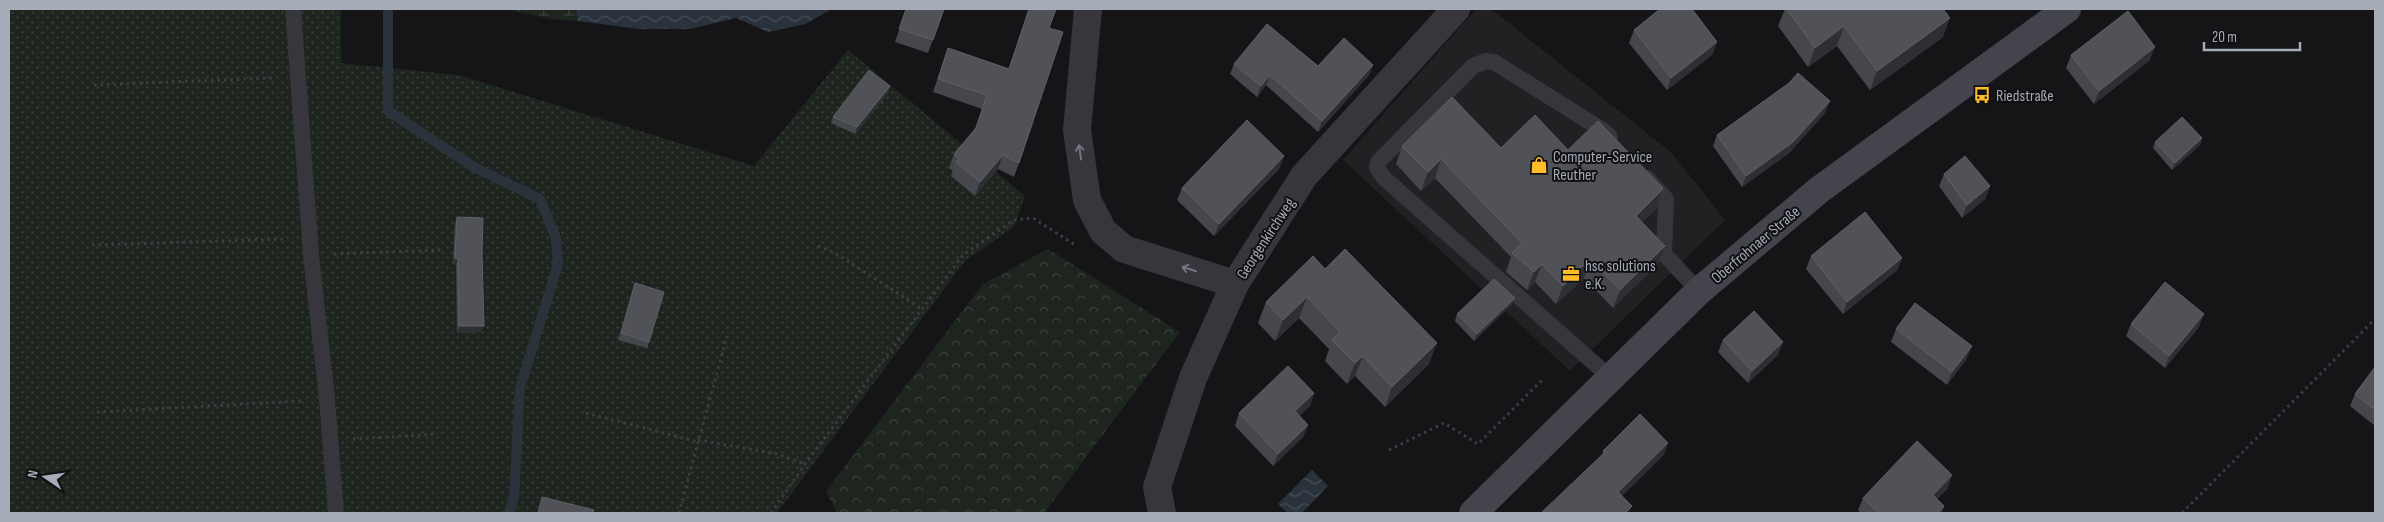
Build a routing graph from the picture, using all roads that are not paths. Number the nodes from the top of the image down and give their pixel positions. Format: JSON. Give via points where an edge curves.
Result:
{"nodes":[{"id":1,"x":293,"y":9,"type":"edge"},
{"id":2,"x":1088,"y":9,"type":"edge"},
{"id":3,"x":1456,"y":9,"type":"edge"},
{"id":4,"x":2067,"y":9,"type":"edge"},
{"id":5,"x":1623,"y":151,"type":"edge"},
{"id":6,"x":1635,"y":165,"type":"edge"},
{"id":7,"x":1235,"y":284,"type":"junction"},
{"id":8,"x":1699,"y":291,"type":"junction"},
{"id":9,"x":1611,"y":378,"type":"junction"},
{"id":10,"x":336,"y":513,"type":"edge"},
{"id":11,"x":1162,"y":513,"type":"edge"},
{"id":12,"x":1473,"y":513,"type":"edge"}],
"edges":[{"from":1,"to":10,"type":"lane","via":[[311,255]]},
{"from":7,"to":2,"type":"street","one_way":true,"via":[[1124,248],[1103,230],[1087,200],[1076,130]]},
{"from":3,"to":7,"type":"street","name":"Georgenkirchweg","via":[[1304,176]]},
{"from":4,"to":8,"type":"main road","name":"Oberfrohnaer Straße","via":[[1819,190]]},
{"from":5,"to":9,"type":"lane","via":[[1604,131],[1486,60],[1473,66],[1378,162],[1377,168],[1391,185]]},
{"from":6,"to":8,"type":"lane","via":[[1666,199],[1664,254]]},
{"from":7,"to":11,"type":"street","name":"Georgenkirchweg","via":[[1193,378],[1157,487]]},
{"from":8,"to":9,"type":"main road","name":"Oberfrohnaer Straße"},
{"from":9,"to":12,"type":"main road","name":"Oberfrohnaer Straße"}]}
